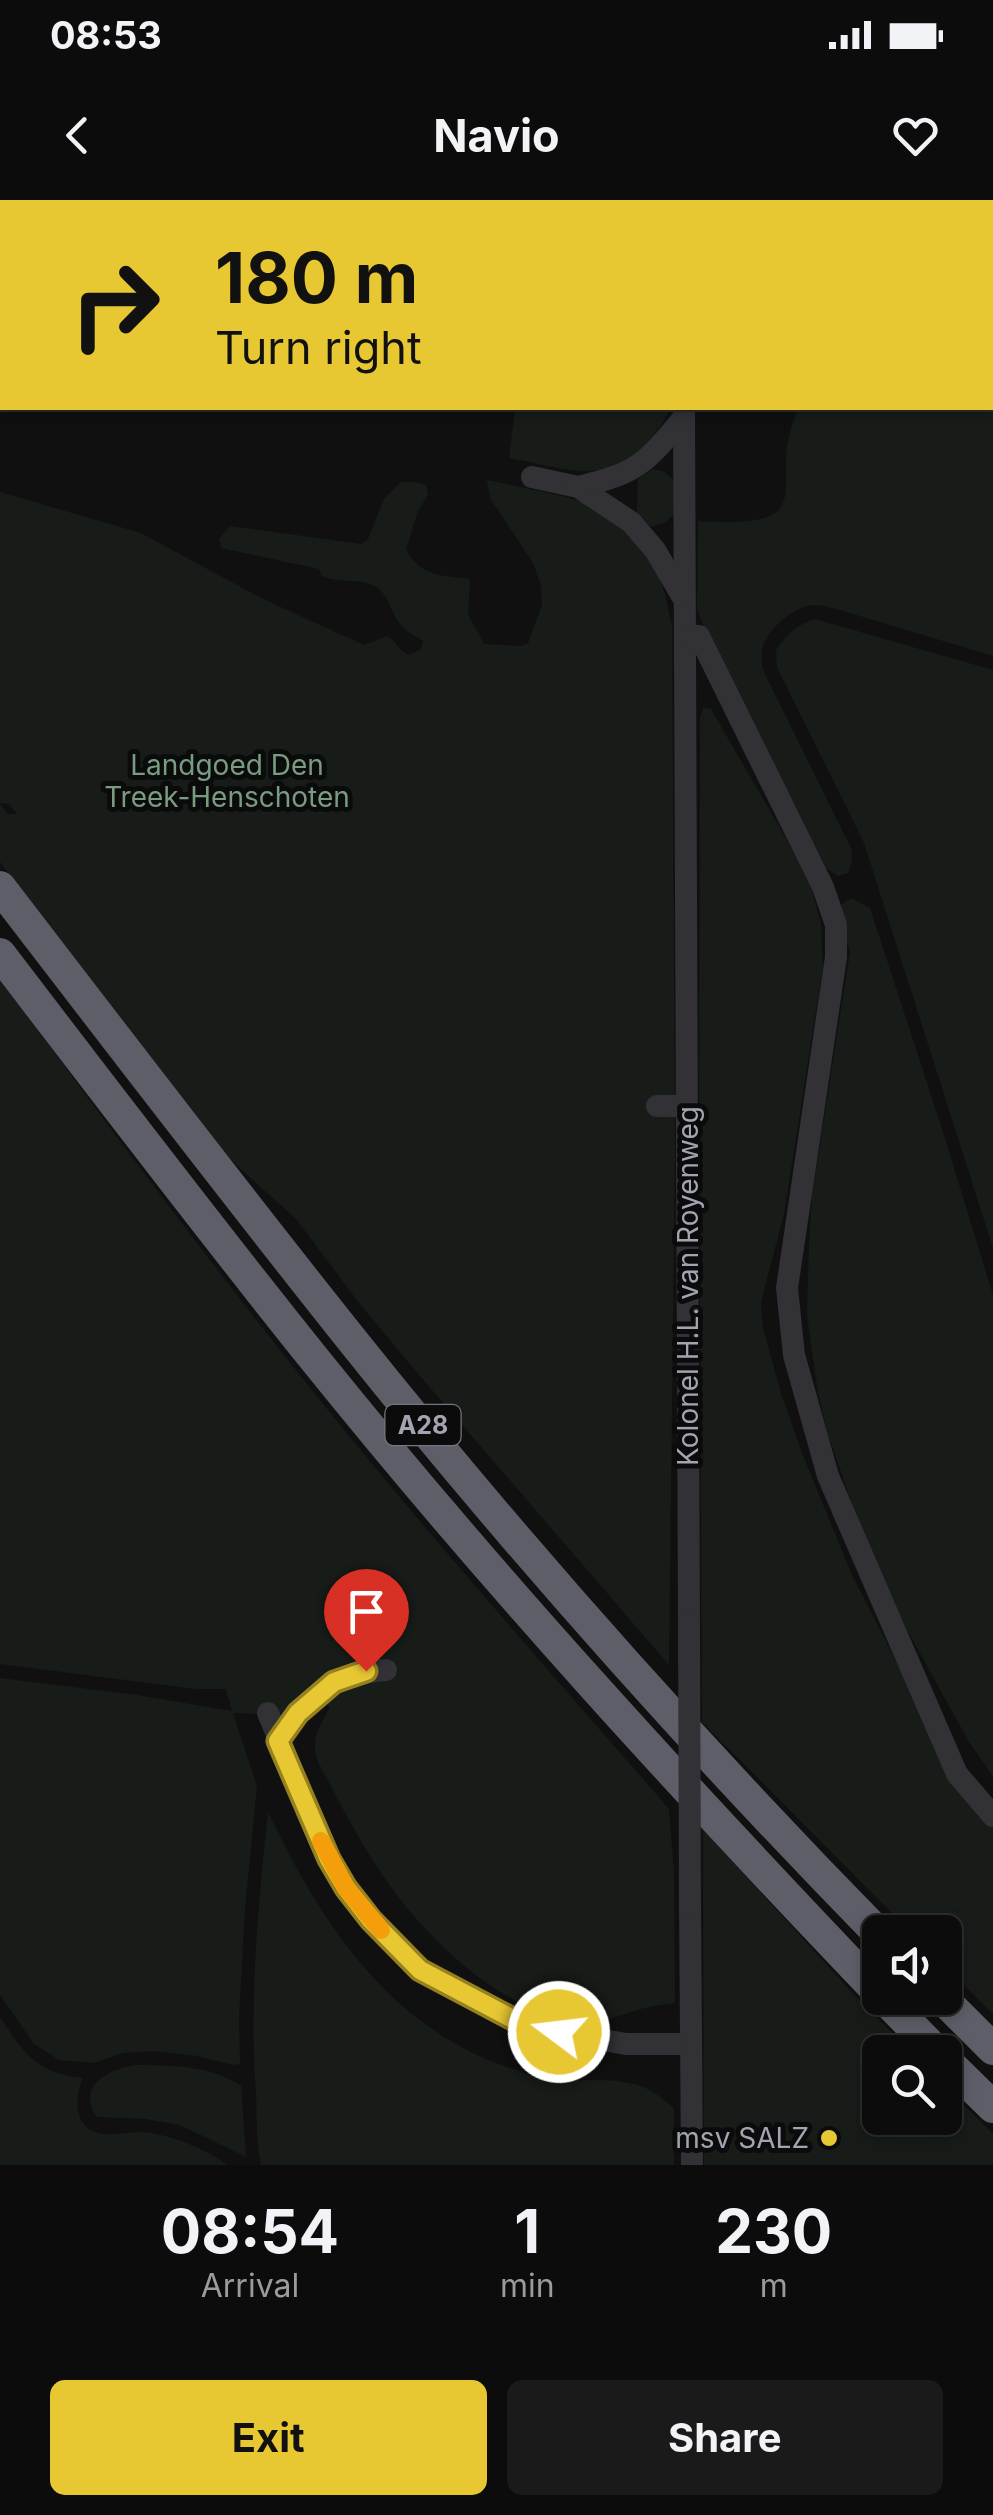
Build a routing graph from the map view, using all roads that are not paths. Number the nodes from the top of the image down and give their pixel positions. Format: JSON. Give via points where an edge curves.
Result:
{"nodes":[{"id":1,"x":684,"y":412,"type":"edge"},
{"id":2,"x":532,"y":476,"type":"dead end"},
{"id":3,"x":578,"y":486,"type":"junction"},
{"id":4,"x":684,"y":601,"type":"junction"},
{"id":5,"x":685,"y":636,"type":"junction"},
{"id":6,"x":0,"y":887,"type":"edge"},
{"id":7,"x":0,"y":954,"type":"edge"},
{"id":8,"x":658,"y":1106,"type":"dead end"},
{"id":9,"x":687,"y":1106,"type":"junction"},
{"id":10,"x":386,"y":1670,"type":"dead end"},
{"id":11,"x":268,"y":1714,"type":"dead end"},
{"id":12,"x":278,"y":1741,"type":"junction"},
{"id":13,"x":993,"y":1816,"type":"edge"},
{"id":14,"x":862,"y":1915,"type":"edge"},
{"id":15,"x":862,"y":1975,"type":"edge"},
{"id":16,"x":901,"y":2015,"type":"edge"},
{"id":17,"x":959,"y":2015,"type":"edge"},
{"id":18,"x":920,"y":2035,"type":"edge"},
{"id":19,"x":691,"y":2044,"type":"junction"},
{"id":20,"x":993,"y":2049,"type":"edge"},
{"id":21,"x":962,"y":2077,"type":"edge"},
{"id":22,"x":993,"y":2107,"type":"edge"},
{"id":23,"x":692,"y":2165,"type":"edge"}],
"edges":[{"from":1,"to":3,"type":"street","via":[[641,464]]},
{"from":1,"to":4,"type":"street","name":"Kolonel H.L. van Royenweg"},
{"from":2,"to":3,"type":"street"},
{"from":3,"to":4,"type":"street","via":[[644,535]]},
{"from":4,"to":5,"type":"street","name":"Kolonel H.L. van Royenweg"},
{"from":5,"to":9,"type":"street","name":"Kolonel H.L. van Royenweg"},
{"from":5,"to":13,"type":"street","via":[[699,636],[836,925],[787,1288],[794,1356],[835,1493],[957,1774]]},
{"from":6,"to":14,"type":"highway","number":"A28","via":[[338,1322],[496,1513]]},
{"from":7,"to":15,"type":"highway","number":"A28","via":[[317,1363],[732,1838]]},
{"from":8,"to":9,"type":"street"},
{"from":9,"to":19,"type":"street","name":"Kolonel H.L. van Royenweg","bridge":true},
{"from":10,"to":12,"type":"street","via":[[334,1682]]},
{"from":11,"to":12,"type":"street"},
{"from":12,"to":19,"type":"street","via":[[346,1888],[420,1970],[526,2026],[626,2044]]},
{"from":16,"to":18,"type":"highway","number":"A28"},
{"from":17,"to":20,"type":"highway"},
{"from":19,"to":23,"type":"street","name":"Kolonel H.L. van Royenweg"},
{"from":21,"to":22,"type":"highway"}]}
